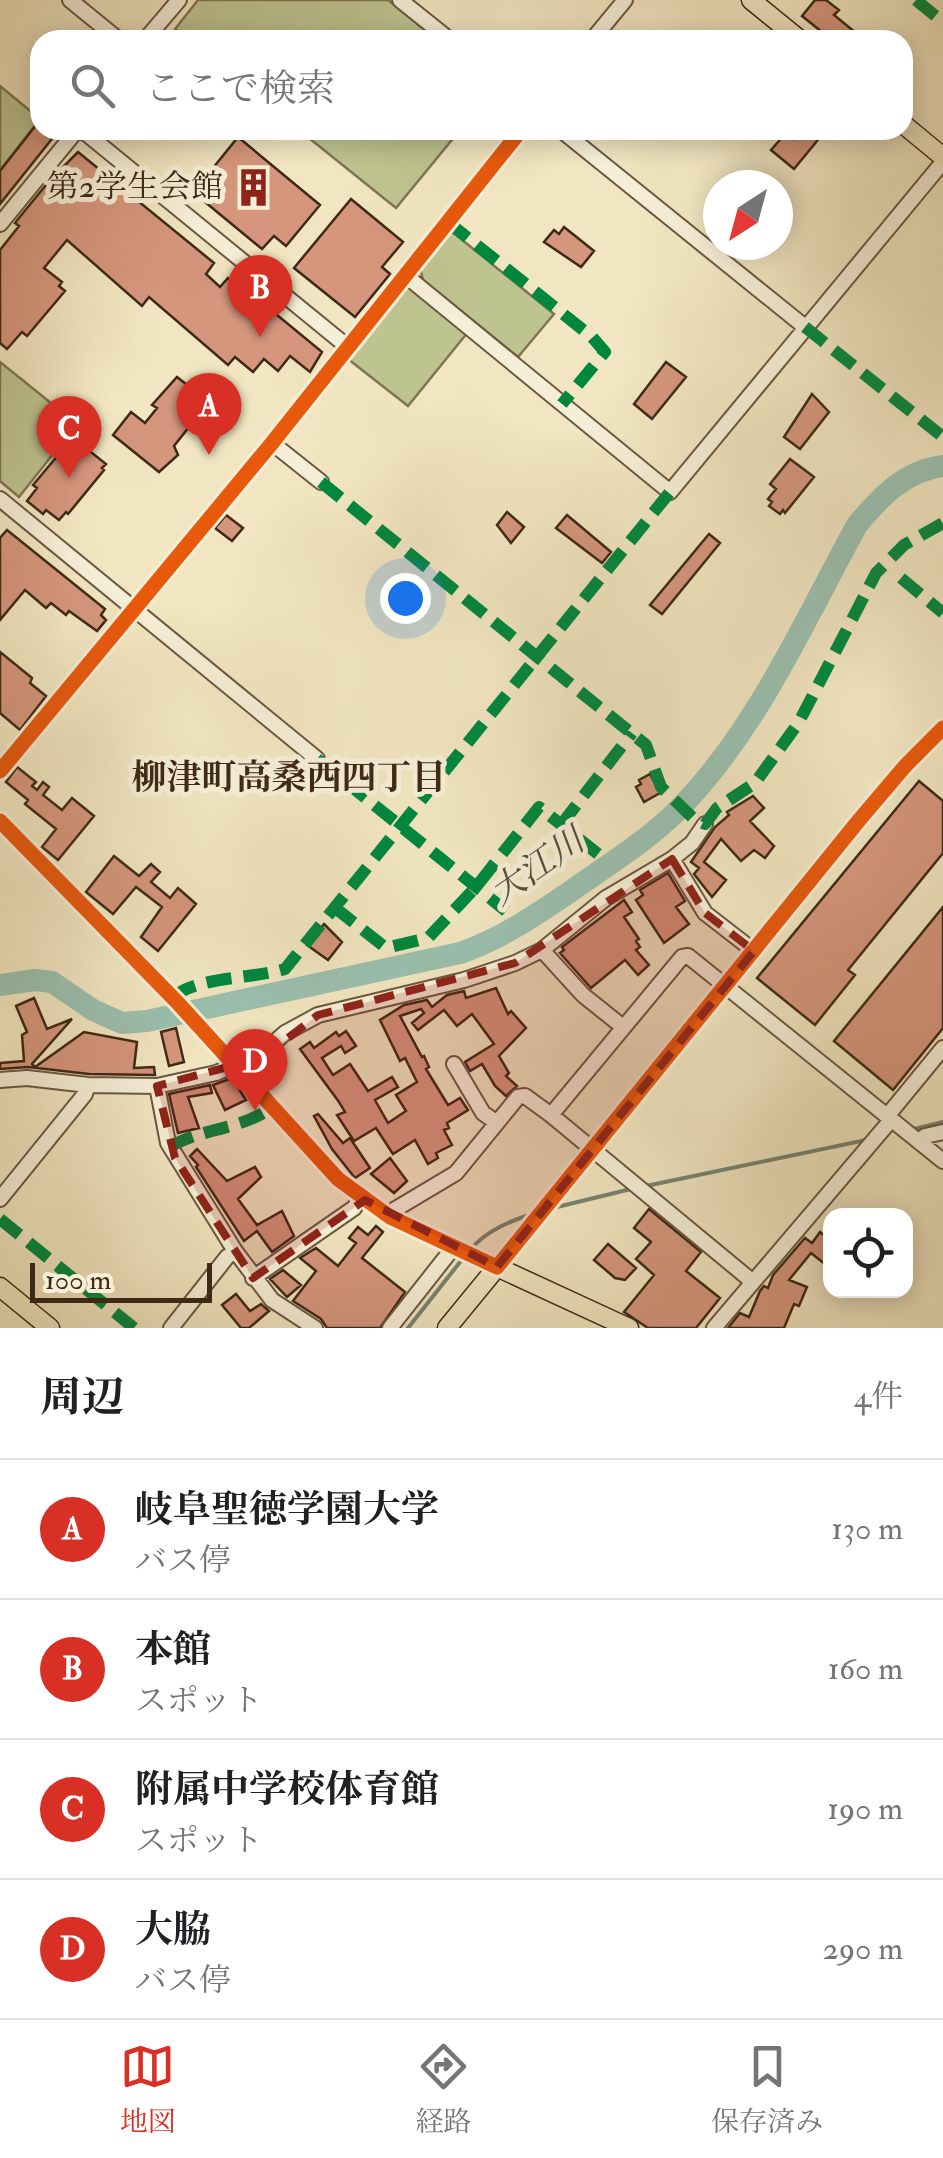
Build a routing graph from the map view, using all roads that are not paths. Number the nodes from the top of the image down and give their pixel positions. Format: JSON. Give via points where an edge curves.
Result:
{"nodes":[{"id":1,"x":70,"y":0,"type":"edge"},
{"id":2,"x":179,"y":0,"type":"edge"},
{"id":3,"x":400,"y":0,"type":"edge"},
{"id":4,"x":625,"y":0,"type":"edge"},
{"id":5,"x":751,"y":0,"type":"edge"},
{"id":6,"x":107,"y":30,"type":"edge"},
{"id":7,"x":154,"y":30,"type":"edge"},
{"id":8,"x":438,"y":30,"type":"edge"},
{"id":9,"x":600,"y":30,"type":"edge"},
{"id":10,"x":788,"y":30,"type":"edge"},
{"id":11,"x":913,"y":133,"type":"edge"},
{"id":12,"x":71,"y":140,"type":"edge"},
{"id":13,"x":92,"y":140,"type":"edge"},
{"id":14,"x":513,"y":140,"type":"edge"},
{"id":15,"x":574,"y":140,"type":"edge"},
{"id":16,"x":943,"y":160,"type":"edge"},
{"id":17,"x":1,"y":222,"type":"edge"},
{"id":18,"x":405,"y":275,"type":"junction"},
{"id":19,"x":805,"y":327,"type":"junction"},
{"id":20,"x":349,"y":348,"type":"junction"},
{"id":21,"x":272,"y":443,"type":"junction"},
{"id":22,"x":320,"y":482,"type":"dead end"},
{"id":23,"x":0,"y":499,"type":"edge"},
{"id":24,"x":134,"y":608,"type":"junction"},
{"id":25,"x":943,"y":728,"type":"edge"},
{"id":26,"x":317,"y":758,"type":"dead end"},
{"id":27,"x":0,"y":771,"type":"edge"},
{"id":28,"x":0,"y":822,"type":"edge"},
{"id":29,"x":705,"y":824,"type":"dead end"},
{"id":30,"x":672,"y":860,"type":"junction"},
{"id":31,"x":542,"y":950,"type":"junction"},
{"id":32,"x":754,"y":950,"type":"junction"},
{"id":33,"x":726,"y":986,"type":"junction"},
{"id":34,"x":623,"y":1027,"type":"junction"},
{"id":35,"x":943,"y":1048,"type":"edge"},
{"id":36,"x":454,"y":1064,"type":"dead end"},
{"id":37,"x":238,"y":1068,"type":"junction"},
{"id":38,"x":0,"y":1080,"type":"edge"},
{"id":39,"x":88,"y":1085,"type":"junction"},
{"id":40,"x":157,"y":1086,"type":"junction"},
{"id":41,"x":551,"y":1115,"type":"junction"},
{"id":42,"x":889,"y":1118,"type":"junction"},
{"id":43,"x":497,"y":1124,"type":"junction"},
{"id":44,"x":943,"y":1132,"type":"edge"},
{"id":45,"x":919,"y":1142,"type":"junction"},
{"id":46,"x":592,"y":1151,"type":"junction"},
{"id":47,"x":943,"y":1161,"type":"edge"},
{"id":48,"x":361,"y":1198,"type":"junction"},
{"id":49,"x":0,"y":1199,"type":"edge"},
{"id":50,"x":390,"y":1217,"type":"junction"},
{"id":51,"x":453,"y":1248,"type":"junction"},
{"id":52,"x":235,"y":1251,"type":"junction"},
{"id":53,"x":497,"y":1267,"type":"junction"},
{"id":54,"x":254,"y":1278,"type":"junction"},
{"id":55,"x":753,"y":1282,"type":"junction"},
{"id":56,"x":0,"y":1287,"type":"edge"},
{"id":57,"x":50,"y":1328,"type":"edge"},
{"id":58,"x":171,"y":1328,"type":"edge"},
{"id":59,"x":315,"y":1328,"type":"edge"},
{"id":60,"x":390,"y":1328,"type":"edge"},
{"id":61,"x":447,"y":1328,"type":"edge"},
{"id":62,"x":629,"y":1328,"type":"edge"},
{"id":63,"x":714,"y":1328,"type":"edge"}],
"edges":[{"from":1,"to":6,"type":"street"},
{"from":2,"to":7,"type":"street"},
{"from":3,"to":8,"type":"street"},
{"from":4,"to":9,"type":"street"},
{"from":5,"to":10,"type":"main road"},
{"from":11,"to":16,"type":"main road"},
{"from":12,"to":17,"type":"street"},
{"from":13,"to":20,"type":"street"},
{"from":14,"to":18,"type":"street"},
{"from":15,"to":19,"type":"street"},
{"from":16,"to":19,"type":"street"},
{"from":18,"to":19,"type":"street","via":[[670,492]]},
{"from":18,"to":20,"type":"street"},
{"from":20,"to":21,"type":"street"},
{"from":21,"to":22,"type":"street"},
{"from":21,"to":24,"type":"street"},
{"from":23,"to":24,"type":"street"},
{"from":24,"to":26,"type":"street"},
{"from":24,"to":27,"type":"street"},
{"from":25,"to":32,"type":"street"},
{"from":28,"to":37,"type":"street"},
{"from":29,"to":30,"type":"street"},
{"from":30,"to":31,"type":"street","via":[[606,898]]},
{"from":30,"to":32,"type":"street","via":[[706,913]]},
{"from":31,"to":34,"type":"street"},
{"from":31,"to":37,"type":"street","via":[[464,980],[318,1015]]},
{"from":32,"to":33,"type":"street"},
{"from":33,"to":34,"type":"street","via":[[682,957]]},
{"from":33,"to":42,"type":"street"},
{"from":33,"to":46,"type":"street"},
{"from":34,"to":41,"type":"street"},
{"from":35,"to":42,"type":"street"},
{"from":36,"to":43,"type":"street","via":[[482,1113]]},
{"from":37,"to":40,"type":"street"},
{"from":37,"to":48,"type":"street"},
{"from":38,"to":39,"type":"street"},
{"from":39,"to":40,"type":"street"},
{"from":39,"to":49,"type":"street"},
{"from":40,"to":52,"type":"street","via":[[168,1142]]},
{"from":41,"to":43,"type":"street","via":[[524,1096]]},
{"from":41,"to":46,"type":"street"},
{"from":42,"to":45,"type":"street"},
{"from":42,"to":55,"type":"street"},
{"from":43,"to":50,"type":"street","via":[[456,1174]]},
{"from":44,"to":45,"type":"street"},
{"from":45,"to":47,"type":"street"},
{"from":46,"to":53,"type":"street"},
{"from":46,"to":55,"type":"street"},
{"from":48,"to":50,"type":"street"},
{"from":48,"to":54,"type":"street"},
{"from":50,"to":51,"type":"street"},
{"from":51,"to":53,"type":"street"},
{"from":51,"to":60,"type":"street"},
{"from":52,"to":54,"type":"street"},
{"from":52,"to":58,"type":"street"},
{"from":53,"to":61,"type":"main road"},
{"from":53,"to":62,"type":"main road"},
{"from":54,"to":59,"type":"street","via":[[272,1300]]},
{"from":55,"to":63,"type":"street"},
{"from":56,"to":57,"type":"main road"}]}
